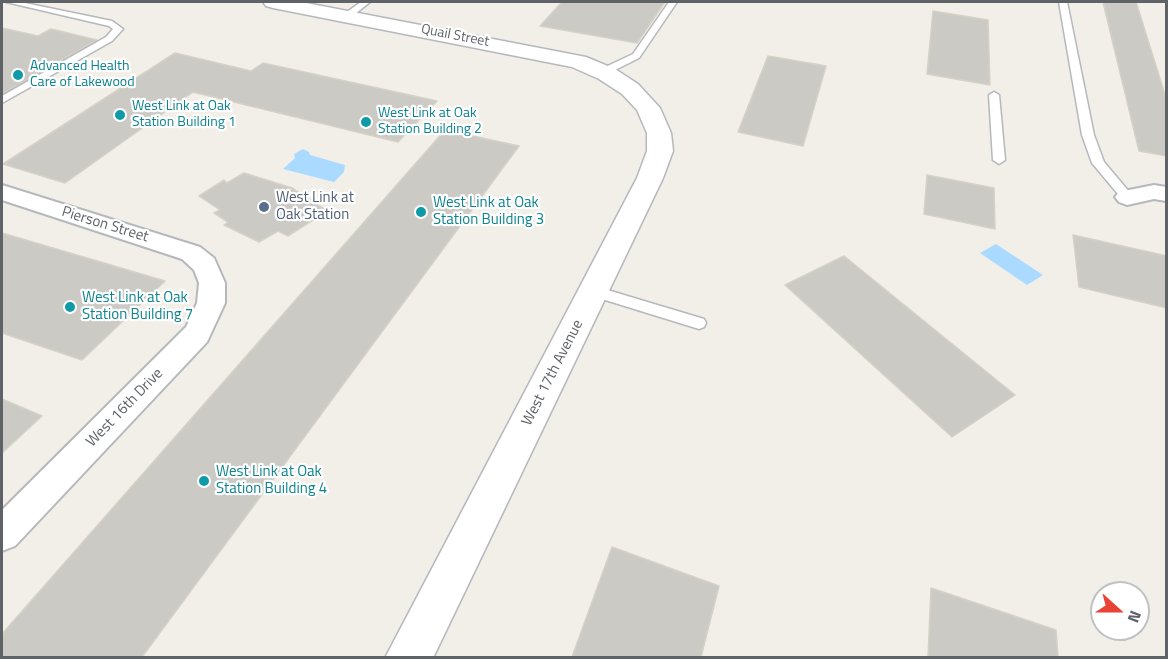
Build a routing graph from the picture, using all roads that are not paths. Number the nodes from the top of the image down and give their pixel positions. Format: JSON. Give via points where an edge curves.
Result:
{"nodes":[{"id":1,"x":10,"y":2,"type":"edge"},
{"id":2,"x":273,"y":2,"type":"edge"},
{"id":3,"x":366,"y":2,"type":"edge"},
{"id":4,"x":673,"y":2,"type":"edge"},
{"id":5,"x":1064,"y":2,"type":"edge"},
{"id":6,"x":348,"y":16,"type":"junction"},
{"id":7,"x":616,"y":80,"type":"junction"},
{"id":8,"x":994,"y":95,"type":"dead end"},
{"id":9,"x":2,"y":100,"type":"edge"},
{"id":10,"x":999,"y":160,"type":"dead end"},
{"id":11,"x":2,"y":192,"type":"edge"},
{"id":12,"x":1167,"y":194,"type":"edge"},
{"id":13,"x":1126,"y":197,"type":"joint"},
{"id":14,"x":205,"y":266,"type":"joint"},
{"id":15,"x":594,"y":291,"type":"junction"},
{"id":16,"x":699,"y":323,"type":"dead end"},
{"id":17,"x":2,"y":534,"type":"edge"},
{"id":18,"x":408,"y":657,"type":"edge"}],
"edges":[{"from":1,"to":9,"type":"lane","via":[[112,24],[118,29],[109,39]]},
{"from":2,"to":6,"type":"street","name":"Quail Street"},
{"from":3,"to":6,"type":"lane"},
{"from":4,"to":7,"type":"lane"},
{"from":5,"to":13,"type":"lane","via":[[1088,135],[1098,163]]},
{"from":6,"to":7,"type":"street","name":"Quail Street","via":[[555,56]]},
{"from":7,"to":15,"type":"street","name":"West 17th Avenue","via":[[644,103],[654,118],[660,151]]},
{"from":8,"to":10,"type":"lane"},
{"from":11,"to":14,"type":"street","name":"Pierson Street","via":[[176,247],[191,253]]},
{"from":12,"to":13,"type":"street"},
{"from":14,"to":17,"type":"street","name":"West 16th Drive","via":[[212,283],[211,303],[197,334]]},
{"from":15,"to":16,"type":"lane"},
{"from":15,"to":18,"type":"street","name":"West 17th Avenue"}]}
